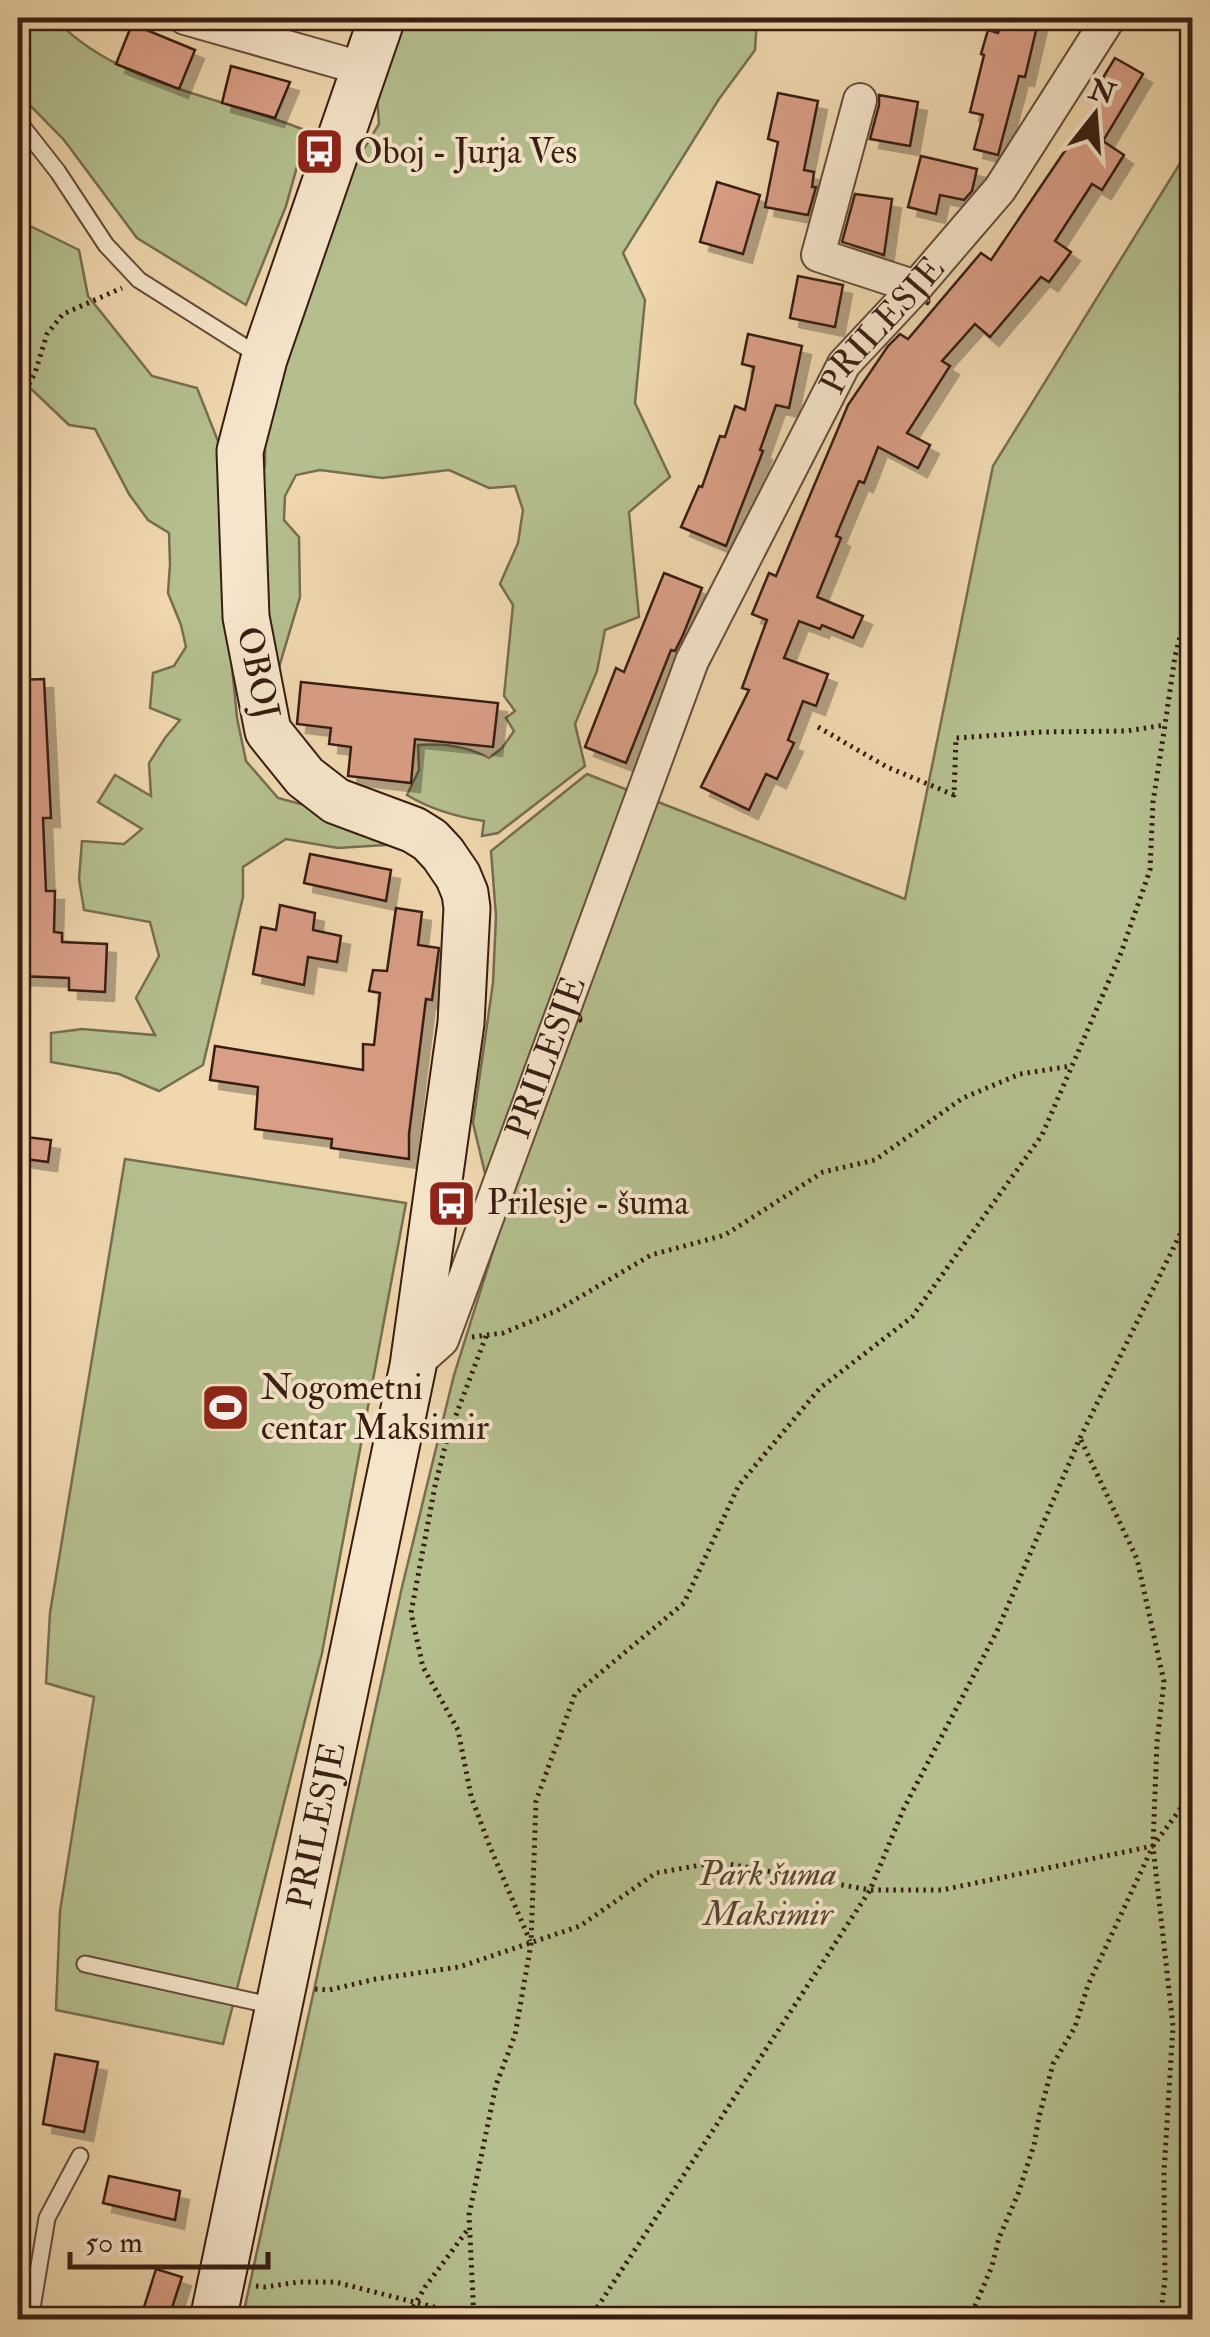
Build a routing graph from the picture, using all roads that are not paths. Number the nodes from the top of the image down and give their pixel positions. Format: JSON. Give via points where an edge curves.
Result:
{"nodes":[{"id":1,"x":185,"y":18,"type":"edge"},
{"id":2,"x":382,"y":18,"type":"edge"},
{"id":3,"x":1109,"y":18,"type":"edge"},
{"id":4,"x":364,"y":69,"type":"junction"},
{"id":5,"x":860,"y":100,"type":"dead end"},
{"id":6,"x":18,"y":121,"type":"edge"},
{"id":7,"x":916,"y":287,"type":"junction"},
{"id":8,"x":264,"y":359,"type":"junction"},
{"id":9,"x":413,"y":1366,"type":"junction"},
{"id":10,"x":85,"y":1964,"type":"dead end"},
{"id":11,"x":289,"y":1997,"type":"junction"},
{"id":12,"x":80,"y":2156,"type":"dead end"},
{"id":13,"x":30,"y":2320,"type":"edge"},
{"id":14,"x":214,"y":2320,"type":"edge"}],
"edges":[{"from":1,"to":4,"type":"street"},
{"from":2,"to":4,"type":"street","name":"OBOJ"},
{"from":3,"to":7,"type":"street","name":"PRILESJE","via":[[1000,189]]},
{"from":4,"to":8,"type":"street","name":"OBOJ"},
{"from":5,"to":7,"type":"street","via":[[818,255]]},
{"from":6,"to":8,"type":"lane","via":[[106,245],[139,280]]},
{"from":7,"to":9,"type":"street","name":"PRILESJE","via":[[844,364],[692,661],[442,1340]]},
{"from":8,"to":9,"type":"street","name":"OBOJ","via":[[240,451],[246,617],[268,731],[305,777],[336,800],[430,840],[458,876],[467,908],[461,1023]]},
{"from":9,"to":11,"type":"street","name":"PRILESJE"},
{"from":10,"to":11,"type":"lane"},
{"from":11,"to":14,"type":"street","name":"PRILESJE"},
{"from":12,"to":13,"type":"lane","via":[[46,2218]]}]}
